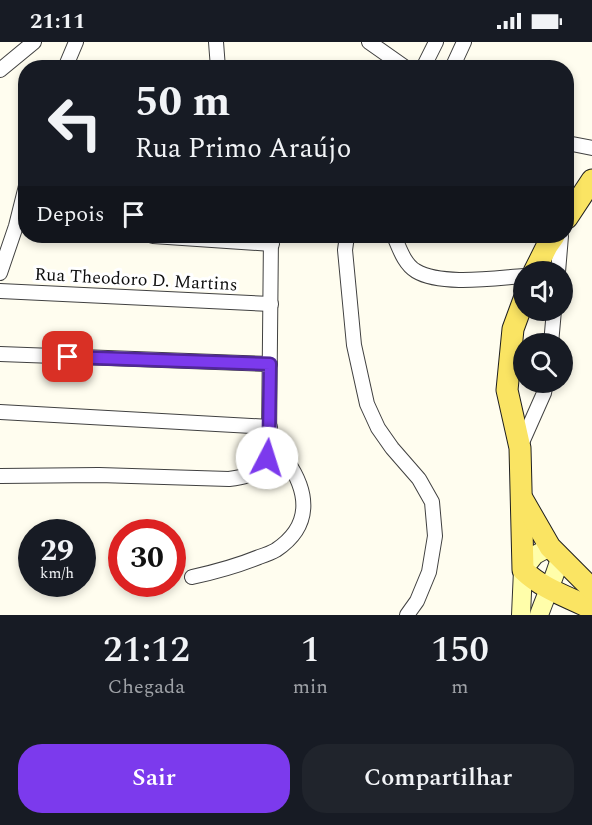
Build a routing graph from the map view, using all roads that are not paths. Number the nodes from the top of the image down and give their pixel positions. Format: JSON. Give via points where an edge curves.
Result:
{"nodes":[{"id":1,"x":34,"y":42,"type":"edge"},
{"id":2,"x":76,"y":42,"type":"edge"},
{"id":3,"x":216,"y":42,"type":"edge"},
{"id":4,"x":369,"y":42,"type":"edge"},
{"id":5,"x":436,"y":42,"type":"edge"},
{"id":6,"x":465,"y":42,"type":"edge"},
{"id":7,"x":68,"y":60,"type":"edge"},
{"id":8,"x":217,"y":60,"type":"edge"},
{"id":9,"x":395,"y":60,"type":"edge"},
{"id":10,"x":427,"y":60,"type":"edge"},
{"id":11,"x":456,"y":60,"type":"edge"},
{"id":12,"x":0,"y":70,"type":"edge"},
{"id":13,"x":574,"y":144,"type":"edge"},
{"id":14,"x":592,"y":148,"type":"edge"},
{"id":15,"x":592,"y":180,"type":"edge"},
{"id":16,"x":574,"y":207,"type":"edge"},
{"id":17,"x":18,"y":232,"type":"edge"},
{"id":18,"x":271,"y":243,"type":"edge"},
{"id":19,"x":346,"y":243,"type":"edge"},
{"id":20,"x":397,"y":243,"type":"edge"},
{"id":21,"x":549,"y":243,"type":"edge"},
{"id":22,"x":560,"y":243,"type":"edge"},
{"id":23,"x":540,"y":261,"type":"edge"},
{"id":24,"x":559,"y":261,"type":"edge"},
{"id":25,"x":1,"y":267,"type":"edge"},
{"id":26,"x":513,"y":277,"type":"edge"},
{"id":27,"x":0,"y":291,"type":"edge"},
{"id":28,"x":271,"y":304,"type":"junction"},
{"id":29,"x":516,"y":321,"type":"edge"},
{"id":30,"x":0,"y":354,"type":"edge"},
{"id":31,"x":270,"y":364,"type":"junction"},
{"id":32,"x":544,"y":393,"type":"edge"},
{"id":33,"x":0,"y":412,"type":"edge"},
{"id":34,"x":269,"y":433,"type":"junction"},
{"id":35,"x":520,"y":448,"type":"junction"},
{"id":36,"x":0,"y":476,"type":"edge"},
{"id":37,"x":521,"y":496,"type":"junction"},
{"id":38,"x":555,"y":552,"type":"junction"},
{"id":39,"x":522,"y":570,"type":"junction"},
{"id":40,"x":192,"y":577,"type":"dead end"},
{"id":41,"x":548,"y":589,"type":"junction"},
{"id":42,"x":592,"y":589,"type":"edge"},
{"id":43,"x":592,"y":609,"type":"edge"},
{"id":44,"x":407,"y":615,"type":"edge"},
{"id":45,"x":521,"y":615,"type":"edge"},
{"id":46,"x":539,"y":615,"type":"edge"}],
"edges":[{"from":1,"to":12,"type":"street"},
{"from":2,"to":7,"type":"street"},
{"from":3,"to":8,"type":"street"},
{"from":4,"to":9,"type":"street"},
{"from":5,"to":10,"type":"street"},
{"from":6,"to":11,"type":"street"},
{"from":13,"to":14,"type":"street"},
{"from":15,"to":16,"type":"main road"},
{"from":17,"to":25,"type":"street"},
{"from":18,"to":28,"type":"street"},
{"from":19,"to":44,"type":"street","via":[[354,345],[367,404],[378,428],[419,479],[432,502],[435,536],[429,572]]},
{"from":20,"to":26,"type":"street","via":[[414,271],[435,278]]},
{"from":21,"to":23,"type":"main road"},
{"from":22,"to":24,"type":"street"},
{"from":27,"to":28,"type":"street","name":"Rua Theodoro D. Martins"},
{"from":28,"to":31,"type":"street"},
{"from":29,"to":35,"type":"main road","via":[[507,390]]},
{"from":30,"to":31,"type":"street"},
{"from":31,"to":34,"type":"street"},
{"from":32,"to":35,"type":"street"},
{"from":33,"to":34,"type":"street"},
{"from":34,"to":36,"type":"street","via":[[267,458],[259,470],[245,477]]},
{"from":34,"to":40,"type":"street","via":[[297,478],[304,500],[302,518],[292,537],[275,551],[234,567]]},
{"from":35,"to":37,"type":"main road"},
{"from":37,"to":38,"type":"main road"},
{"from":37,"to":39,"type":"main road"},
{"from":38,"to":39,"type":"main road","via":[[535,555]]},
{"from":38,"to":41,"type":"main road","via":[[555,576]]},
{"from":38,"to":42,"type":"main road"},
{"from":39,"to":41,"type":"main road"},
{"from":39,"to":45,"type":"main road"},
{"from":41,"to":43,"type":"main road"},
{"from":41,"to":46,"type":"main road"}]}
